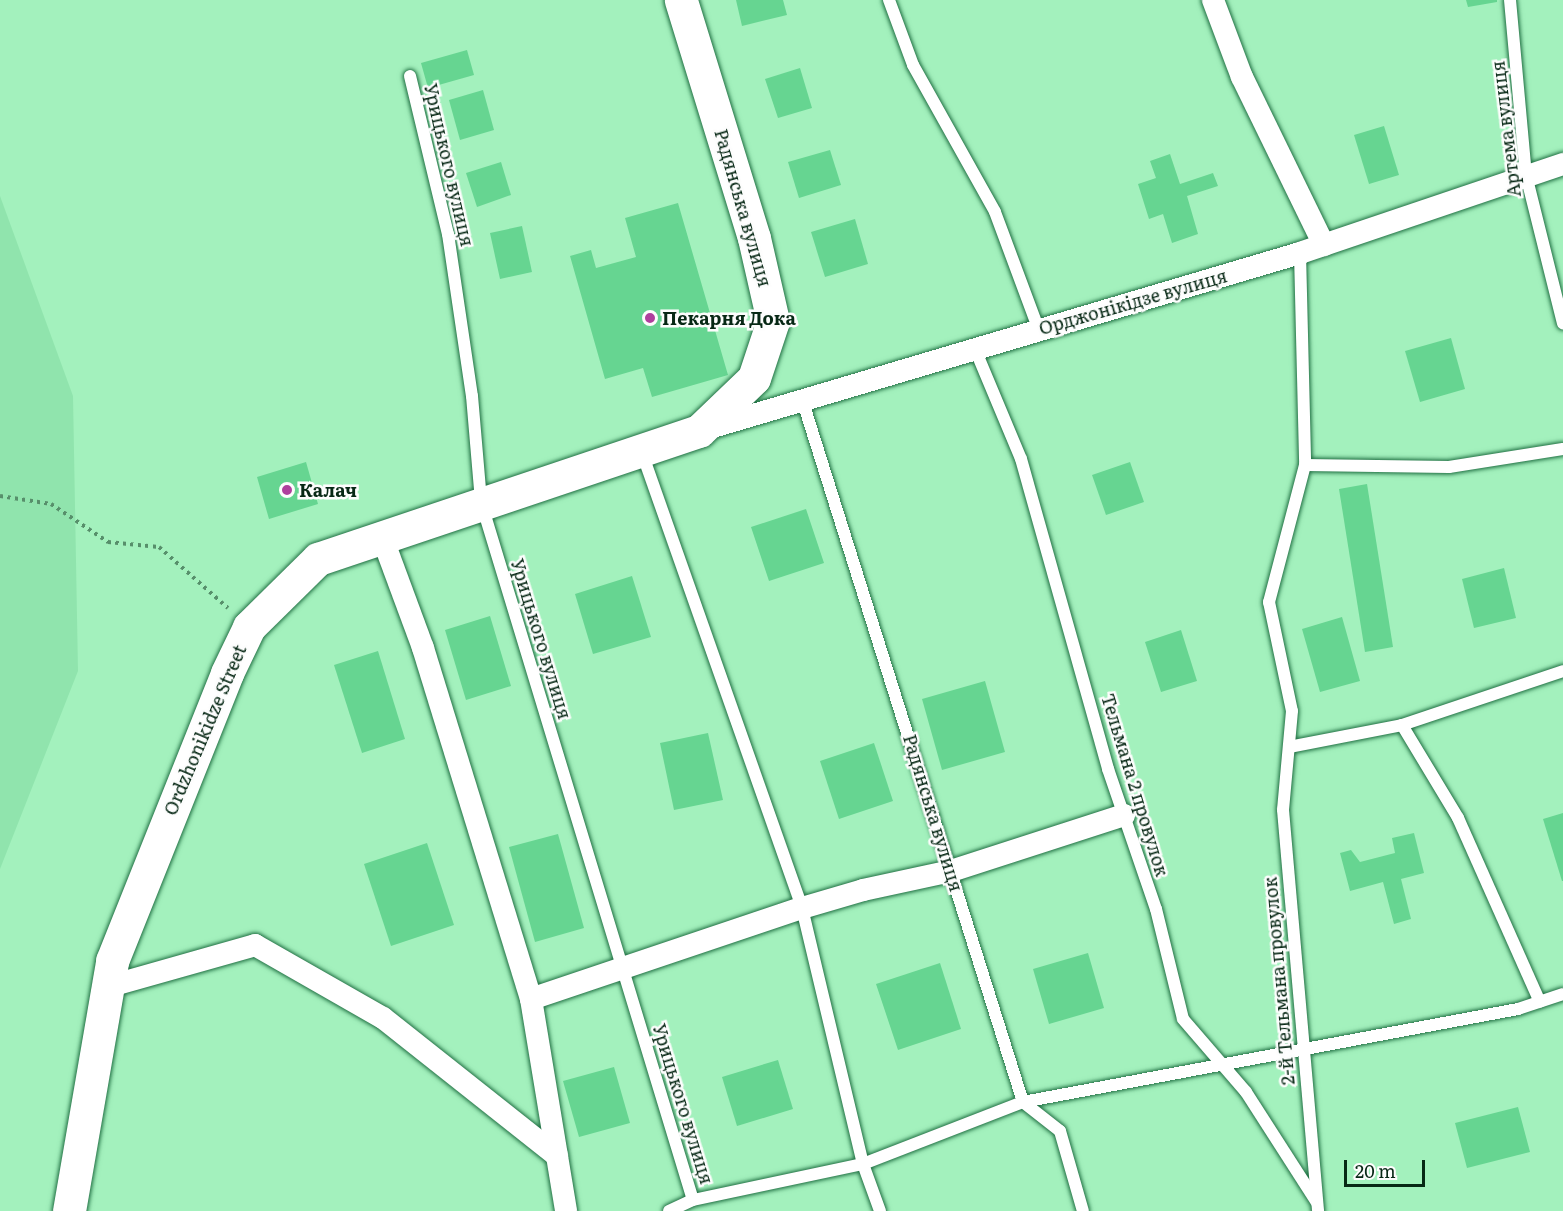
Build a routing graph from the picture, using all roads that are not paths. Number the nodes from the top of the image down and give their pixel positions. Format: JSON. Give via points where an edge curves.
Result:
{"nodes":[{"id":1,"x":681,"y":0,"type":"edge"},
{"id":2,"x":889,"y":0,"type":"edge"},
{"id":3,"x":1213,"y":0,"type":"edge"},
{"id":4,"x":1510,"y":0,"type":"edge"},
{"id":5,"x":410,"y":76,"type":"dead end"},
{"id":6,"x":1563,"y":164,"type":"edge"},
{"id":7,"x":1526,"y":175,"type":"junction"},
{"id":8,"x":1324,"y":245,"type":"junction"},
{"id":9,"x":1300,"y":253,"type":"junction"},
{"id":10,"x":1563,"y":323,"type":"edge"},
{"id":11,"x":1039,"y":330,"type":"junction"},
{"id":12,"x":975,"y":349,"type":"junction"},
{"id":13,"x":802,"y":399,"type":"junction"},
{"id":14,"x":699,"y":431,"type":"junction"},
{"id":15,"x":641,"y":449,"type":"junction"},
{"id":16,"x":1563,"y":449,"type":"edge"},
{"id":17,"x":1305,"y":465,"type":"junction"},
{"id":18,"x":481,"y":502,"type":"junction"},
{"id":19,"x":382,"y":537,"type":"junction"},
{"id":20,"x":1563,"y":671,"type":"edge"},
{"id":21,"x":1402,"y":725,"type":"junction"},
{"id":22,"x":1289,"y":747,"type":"junction"},
{"id":23,"x":1124,"y":815,"type":"junction"},
{"id":24,"x":951,"y":871,"type":"junction"},
{"id":25,"x":802,"y":908,"type":"junction"},
{"id":26,"x":622,"y":968,"type":"junction"},
{"id":27,"x":107,"y":987,"type":"junction"},
{"id":28,"x":1563,"y":994,"type":"edge"},
{"id":29,"x":531,"y":999,"type":"junction"},
{"id":30,"x":1540,"y":1002,"type":"junction"},
{"id":31,"x":1303,"y":1050,"type":"junction"},
{"id":32,"x":1223,"y":1065,"type":"junction"},
{"id":33,"x":1023,"y":1102,"type":"junction"},
{"id":34,"x":556,"y":1156,"type":"junction"},
{"id":35,"x":863,"y":1164,"type":"junction"},
{"id":36,"x":693,"y":1200,"type":"junction"},
{"id":37,"x":1318,"y":1207,"type":"edge"},
{"id":38,"x":69,"y":1211,"type":"edge"},
{"id":39,"x":566,"y":1211,"type":"edge"},
{"id":40,"x":669,"y":1211,"type":"edge"},
{"id":41,"x":880,"y":1211,"type":"edge"},
{"id":42,"x":1083,"y":1211,"type":"edge"}],
"edges":[{"from":1,"to":14,"type":"street","name":"Радянська вулиця","via":[[754,238],[773,321],[754,378]]},
{"from":2,"to":11,"type":"lane","via":[[913,65],[995,212]]},
{"from":3,"to":8,"type":"street","via":[[1242,77]]},
{"from":4,"to":7,"type":"lane","name":"Артема вулиця"},
{"from":5,"to":18,"type":"lane","name":"Урицького вулиця","via":[[448,234],[472,396]]},
{"from":6,"to":7,"type":"street","name":"Орджонікідзе вулиця"},
{"from":7,"to":8,"type":"street","name":"Орджонікідзе вулиця"},
{"from":7,"to":10,"type":"lane","name":"Артема вулиця"},
{"from":8,"to":9,"type":"street","name":"Орджонікідзе вулиця"},
{"from":9,"to":11,"type":"street","name":"Орджонікідзе вулиця"},
{"from":9,"to":17,"type":"lane","name":"2-й Тельмана провулок"},
{"from":11,"to":12,"type":"street","name":"Орджонікідзе вулиця"},
{"from":12,"to":13,"type":"street","name":"Орджонікідзе вулиця"},
{"from":12,"to":23,"type":"lane","name":"Тельмана 2 провулок","via":[[1022,459]]},
{"from":13,"to":14,"type":"street","name":"Орджонікідзе вулиця"},
{"from":13,"to":24,"type":"lane","name":"Радянська вулиця"},
{"from":14,"to":15,"type":"street","name":"Ordzhonikidze Street"},
{"from":15,"to":18,"type":"street","name":"Ordzhonikidze Street"},
{"from":15,"to":25,"type":"lane"},
{"from":16,"to":17,"type":"lane","via":[[1449,467]]},
{"from":17,"to":22,"type":"lane","name":"2-й Тельмана провулок","via":[[1269,602],[1293,711]]},
{"from":18,"to":19,"type":"street","name":"Ordzhonikidze Street"},
{"from":18,"to":26,"type":"lane","name":"Урицького вулиця"},
{"from":19,"to":27,"type":"street","name":"Ordzhonikidze Street","via":[[318,559],[249,627],[112,961]]},
{"from":19,"to":29,"type":"street","via":[[423,648]]},
{"from":20,"to":21,"type":"lane"},
{"from":21,"to":22,"type":"lane"},
{"from":21,"to":30,"type":"lane","via":[[1458,818]]},
{"from":22,"to":31,"type":"lane","name":"2-й Тельмана провулок","via":[[1283,810]]},
{"from":23,"to":24,"type":"street"},
{"from":23,"to":32,"type":"lane","name":"Тельмана 2 провулок","via":[[1156,909],[1183,1019]]},
{"from":24,"to":25,"type":"street"},
{"from":24,"to":33,"type":"lane","name":"Радянська вулиця"},
{"from":25,"to":26,"type":"street"},
{"from":25,"to":35,"type":"lane"},
{"from":26,"to":29,"type":"street"},
{"from":26,"to":36,"type":"lane","name":"Урицького вулиця"},
{"from":27,"to":34,"type":"street","via":[[255,945],[383,1017]]},
{"from":27,"to":38,"type":"street","name":"Ordzhonikidze Street"},
{"from":28,"to":30,"type":"lane"},
{"from":29,"to":34,"type":"street"},
{"from":30,"to":31,"type":"lane"},
{"from":31,"to":32,"type":"lane"},
{"from":31,"to":37,"type":"lane","name":"2-й Тельмана провулок"},
{"from":32,"to":33,"type":"lane"},
{"from":32,"to":37,"type":"lane","name":"Тельмана 2 провулок","via":[[1245,1092]]},
{"from":33,"to":35,"type":"lane"},
{"from":33,"to":42,"type":"lane","via":[[1060,1131]]},
{"from":34,"to":39,"type":"street"},
{"from":35,"to":36,"type":"lane"},
{"from":35,"to":41,"type":"lane"},
{"from":36,"to":40,"type":"lane"}]}
